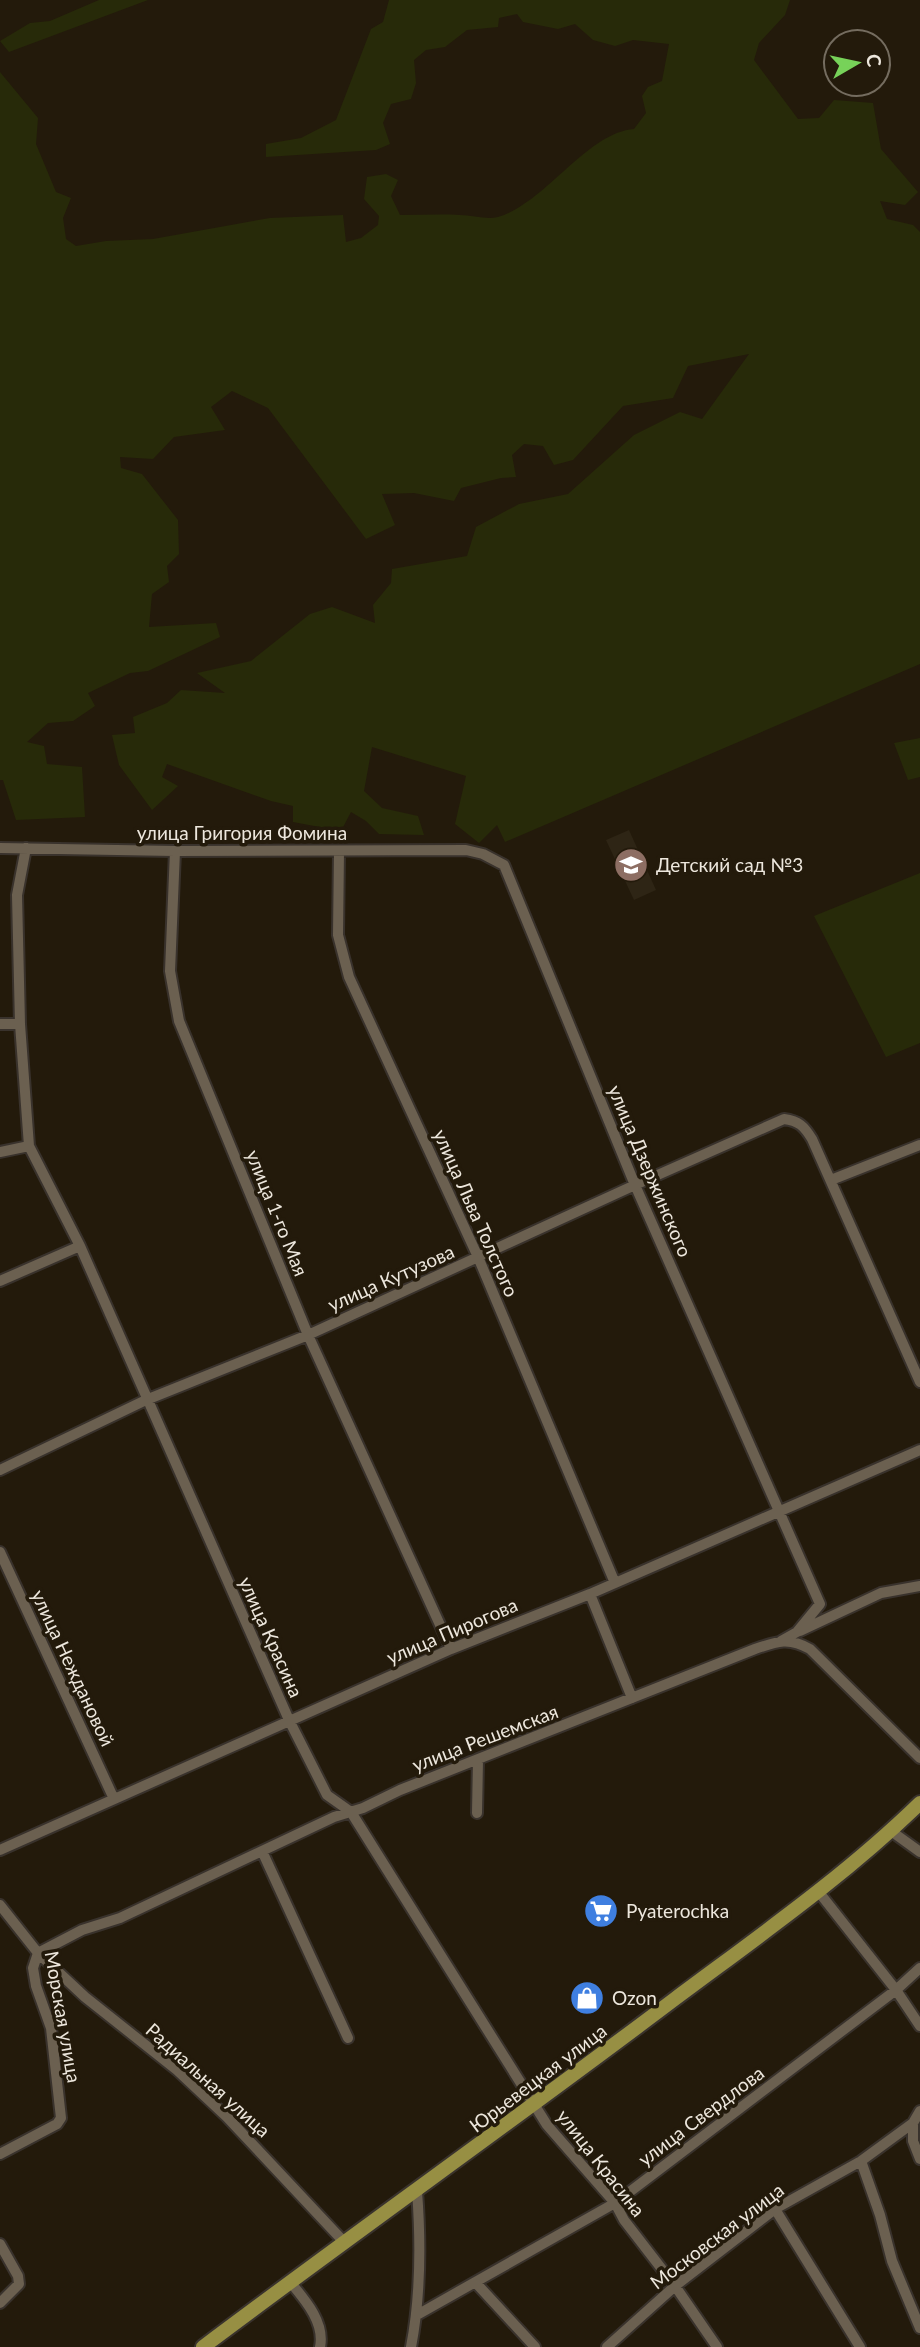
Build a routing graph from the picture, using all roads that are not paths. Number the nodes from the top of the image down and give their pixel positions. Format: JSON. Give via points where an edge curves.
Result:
{"nodes":[{"id":1,"x":0,"y":848,"type":"edge"},
{"id":2,"x":26,"y":848,"type":"junction"},
{"id":3,"x":175,"y":850,"type":"junction"},
{"id":4,"x":339,"y":851,"type":"junction"},
{"id":5,"x":483,"y":854,"type":"joint"},
{"id":6,"x":0,"y":1024,"type":"edge"},
{"id":7,"x":20,"y":1024,"type":"junction"},
{"id":8,"x":920,"y":1145,"type":"edge"},
{"id":9,"x":29,"y":1146,"type":"junction"},
{"id":10,"x":0,"y":1152,"type":"edge"},
{"id":11,"x":831,"y":1180,"type":"junction"},
{"id":12,"x":635,"y":1185,"type":"junction"},
{"id":13,"x":80,"y":1245,"type":"junction"},
{"id":14,"x":478,"y":1257,"type":"junction"},
{"id":15,"x":0,"y":1281,"type":"edge"},
{"id":16,"x":308,"y":1335,"type":"junction"},
{"id":17,"x":920,"y":1382,"type":"edge"},
{"id":18,"x":146,"y":1400,"type":"junction"},
{"id":19,"x":920,"y":1450,"type":"edge"},
{"id":20,"x":0,"y":1470,"type":"edge"},
{"id":21,"x":778,"y":1510,"type":"junction"},
{"id":22,"x":0,"y":1552,"type":"edge"},
{"id":23,"x":615,"y":1583,"type":"junction"},
{"id":24,"x":920,"y":1587,"type":"edge"},
{"id":25,"x":590,"y":1594,"type":"junction"},
{"id":26,"x":797,"y":1632,"type":"junction"},
{"id":27,"x":781,"y":1641,"type":"junction"},
{"id":28,"x":451,"y":1649,"type":"junction"},
{"id":29,"x":632,"y":1698,"type":"junction"},
{"id":30,"x":289,"y":1720,"type":"junction"},
{"id":31,"x":920,"y":1758,"type":"edge"},
{"id":32,"x":478,"y":1760,"type":"junction"},
{"id":33,"x":114,"y":1799,"type":"junction"},
{"id":34,"x":920,"y":1803,"type":"edge"},
{"id":35,"x":351,"y":1812,"type":"junction"},
{"id":36,"x":477,"y":1813,"type":"dead end"},
{"id":37,"x":891,"y":1832,"type":"junction"},
{"id":38,"x":0,"y":1850,"type":"edge"},
{"id":39,"x":262,"y":1851,"type":"junction"},
{"id":40,"x":920,"y":1852,"type":"edge"},
{"id":41,"x":818,"y":1892,"type":"junction"},
{"id":42,"x":0,"y":1905,"type":"edge"},
{"id":43,"x":37,"y":1953,"type":"junction"},
{"id":44,"x":920,"y":1968,"type":"edge"},
{"id":45,"x":896,"y":1990,"type":"junction"},
{"id":46,"x":920,"y":2026,"type":"edge"},
{"id":47,"x":348,"y":2038,"type":"dead end"},
{"id":48,"x":536,"y":2105,"type":"junction"},
{"id":49,"x":920,"y":2110,"type":"edge"},
{"id":50,"x":913,"y":2123,"type":"junction"},
{"id":51,"x":0,"y":2154,"type":"edge"},
{"id":52,"x":920,"y":2159,"type":"edge"},
{"id":53,"x":861,"y":2161,"type":"junction"},
{"id":54,"x":416,"y":2191,"type":"junction"},
{"id":55,"x":615,"y":2203,"type":"junction"},
{"id":56,"x":775,"y":2209,"type":"junction"},
{"id":57,"x":345,"y":2243,"type":"junction"},
{"id":58,"x":0,"y":2244,"type":"edge"},
{"id":59,"x":291,"y":2283,"type":"junction"},
{"id":60,"x":476,"y":2283,"type":"junction"},
{"id":61,"x":676,"y":2286,"type":"junction"},
{"id":62,"x":0,"y":2304,"type":"edge"},
{"id":63,"x":417,"y":2315,"type":"junction"},
{"id":64,"x":920,"y":2328,"type":"edge"},
{"id":65,"x":203,"y":2347,"type":"edge"},
{"id":66,"x":320,"y":2347,"type":"edge"},
{"id":67,"x":411,"y":2347,"type":"edge"},
{"id":68,"x":535,"y":2347,"type":"edge"},
{"id":69,"x":607,"y":2347,"type":"edge"},
{"id":70,"x":716,"y":2347,"type":"edge"},
{"id":71,"x":860,"y":2347,"type":"edge"}],
"edges":[{"from":1,"to":2,"type":"street","name":"улица Григория Фомина"},
{"from":2,"to":3,"type":"street","name":"улица Григория Фомина"},
{"from":2,"to":7,"type":"street","name":"улица Красина","via":[[17,895]]},
{"from":3,"to":4,"type":"street","name":"улица Григория Фомина"},
{"from":3,"to":16,"type":"street","name":"улица 1-го Мая","via":[[170,971],[179,1021]]},
{"from":4,"to":5,"type":"street","name":"улица Григория Фомина","via":[[466,850]]},
{"from":4,"to":14,"type":"street","name":"улица Льва Толстого","via":[[338,935],[349,977]]},
{"from":5,"to":12,"type":"street","name":"улица Дзержинского","via":[[504,865]]},
{"from":6,"to":7,"type":"street"},
{"from":7,"to":9,"type":"street","name":"улица Красина"},
{"from":8,"to":11,"type":"street"},
{"from":9,"to":10,"type":"street"},
{"from":9,"to":13,"type":"street","name":"улица Красина"},
{"from":11,"to":12,"type":"street","name":"улица Кутузова","via":[[805,1128],[785,1119]]},
{"from":11,"to":17,"type":"street"},
{"from":12,"to":14,"type":"street","name":"улица Кутузова"},
{"from":12,"to":21,"type":"street","name":"улица Дзержинского"},
{"from":13,"to":15,"type":"street"},
{"from":13,"to":18,"type":"street","name":"улица Красина"},
{"from":14,"to":16,"type":"street","name":"улица Кутузова"},
{"from":14,"to":23,"type":"street","name":"улица Льва Толстого"},
{"from":16,"to":18,"type":"street","name":"улица Кутузова"},
{"from":16,"to":28,"type":"street","name":"улица 1-го Мая"},
{"from":18,"to":20,"type":"street","name":"улица Кутузова"},
{"from":18,"to":30,"type":"street","name":"улица Красина"},
{"from":19,"to":21,"type":"street","name":"улица Пирогова"},
{"from":21,"to":23,"type":"street","name":"улица Пирогова"},
{"from":21,"to":26,"type":"street","name":"улица Дзержинского","via":[[820,1604]]},
{"from":22,"to":33,"type":"street","name":"улица Неждановой"},
{"from":23,"to":25,"type":"street","name":"улица Пирогова"},
{"from":24,"to":26,"type":"street","name":"улица Решемская","via":[[881,1593]]},
{"from":25,"to":28,"type":"street","name":"улица Пирогова"},
{"from":25,"to":29,"type":"street"},
{"from":26,"to":27,"type":"street","name":"улица Решемская"},
{"from":27,"to":29,"type":"street","name":"улица Решемская"},
{"from":27,"to":31,"type":"street","via":[[796,1641],[810,1649]]},
{"from":28,"to":30,"type":"street","name":"улица Пирогова"},
{"from":29,"to":32,"type":"street","name":"улица Решемская"},
{"from":30,"to":33,"type":"street","name":"улица Пирогова"},
{"from":30,"to":35,"type":"street","name":"улица Красина","via":[[327,1795]]},
{"from":32,"to":35,"type":"street","name":"улица Решемская"},
{"from":32,"to":36,"type":"street"},
{"from":33,"to":38,"type":"street","name":"улица Пирогова"},
{"from":34,"to":37,"type":"main road","name":"Юрьевецкая улица"},
{"from":35,"to":39,"type":"street","name":"улица Решемская"},
{"from":35,"to":48,"type":"street","name":"улица Красина"},
{"from":37,"to":40,"type":"street"},
{"from":37,"to":41,"type":"main road","name":"Юрьевецкая улица"},
{"from":39,"to":43,"type":"street","name":"улица Решемская"},
{"from":39,"to":47,"type":"street"},
{"from":41,"to":45,"type":"street"},
{"from":41,"to":48,"type":"main road","name":"Юрьевецкая улица"},
{"from":42,"to":43,"type":"street","name":"Морская улица"},
{"from":43,"to":51,"type":"street","name":"Морская улица","via":[[33,1968],[51,2028],[61,2118]]},
{"from":43,"to":57,"type":"street","name":"Радиальная улица","via":[[177,2070],[279,2170]]},
{"from":44,"to":45,"type":"street","name":"улица Свердлова"},
{"from":45,"to":46,"type":"street"},
{"from":45,"to":55,"type":"street","name":"улица Свердлова"},
{"from":48,"to":54,"type":"main road","name":"Юрьевецкая улица"},
{"from":48,"to":55,"type":"street","name":"улица Красина","via":[[547,2125]]},
{"from":49,"to":50,"type":"street","name":"Московская улица"},
{"from":50,"to":52,"type":"street"},
{"from":50,"to":53,"type":"street","name":"Московская улица"},
{"from":53,"to":56,"type":"street","name":"Московская улица"},
{"from":53,"to":64,"type":"street","via":[[892,2261]]},
{"from":54,"to":57,"type":"main road","name":"Юрьевецкая улица"},
{"from":54,"to":63,"type":"street","via":[[420,2235]]},
{"from":55,"to":60,"type":"street","name":"улица Свердлова"},
{"from":55,"to":61,"type":"street","name":"улица Красина"},
{"from":56,"to":61,"type":"street","name":"Московская улица"},
{"from":56,"to":71,"type":"street"},
{"from":57,"to":59,"type":"main road","name":"Юрьевецкая улица"},
{"from":58,"to":62,"type":"street","via":[[19,2284]]},
{"from":59,"to":65,"type":"main road","name":"Юрьевецкая улица"},
{"from":59,"to":66,"type":"street","via":[[323,2334]]},
{"from":60,"to":63,"type":"street","name":"улица Свердлова"},
{"from":60,"to":68,"type":"street"},
{"from":61,"to":69,"type":"street","name":"Московская улица"},
{"from":61,"to":70,"type":"street","name":"улица Красина"},
{"from":63,"to":67,"type":"street"}]}
